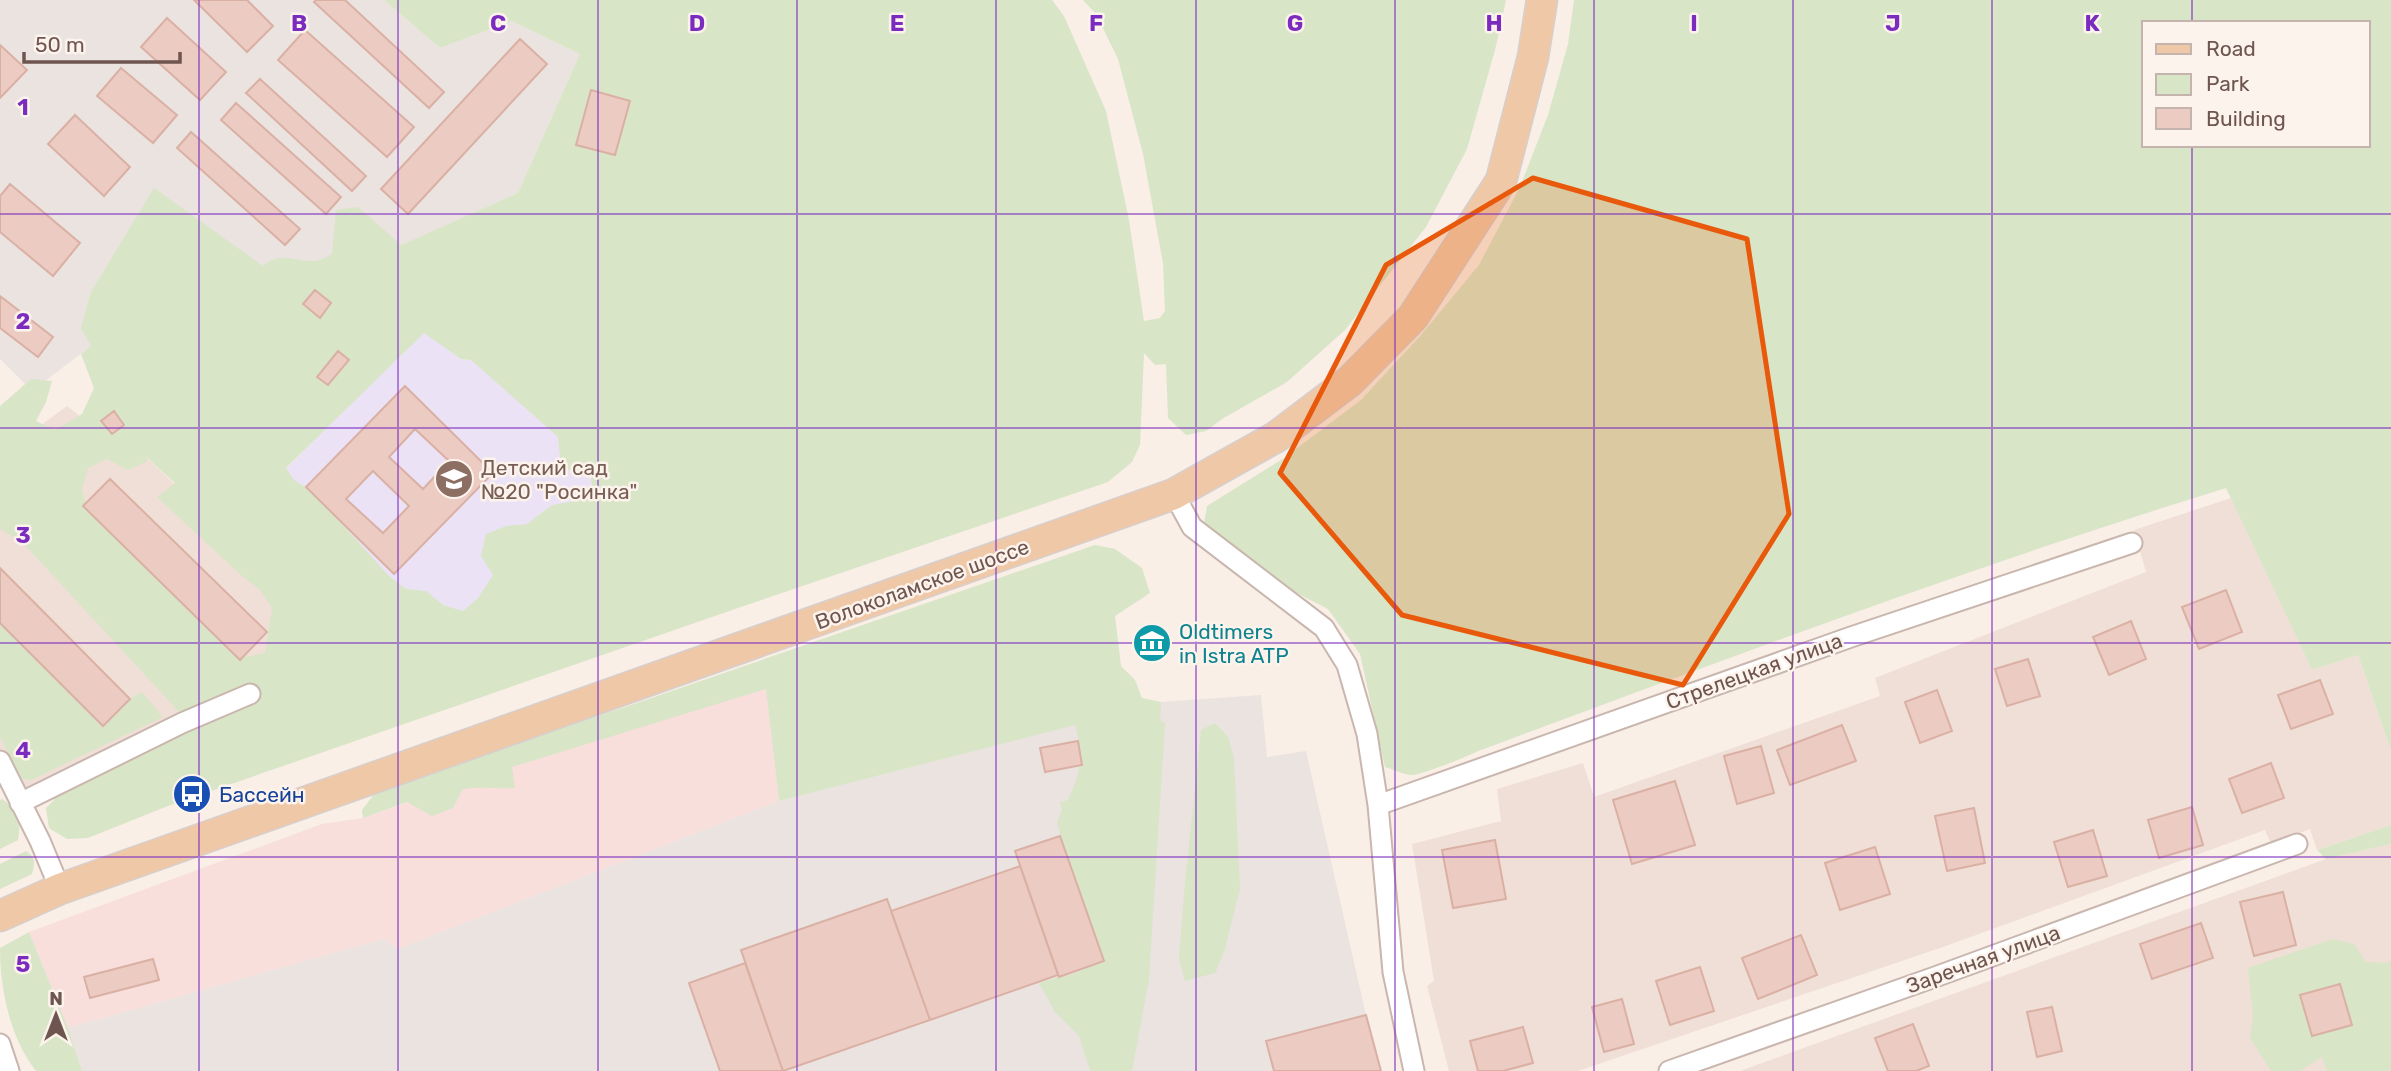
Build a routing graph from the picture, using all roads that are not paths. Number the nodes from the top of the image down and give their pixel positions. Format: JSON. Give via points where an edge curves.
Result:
{"nodes":[{"id":1,"x":1542,"y":0,"type":"edge"},
{"id":2,"x":1174,"y":494,"type":"junction"},
{"id":3,"x":2132,"y":543,"type":"dead end"},
{"id":4,"x":250,"y":694,"type":"dead end"},
{"id":5,"x":0,"y":761,"type":"edge"},
{"id":6,"x":20,"y":803,"type":"junction"},
{"id":7,"x":1378,"y":805,"type":"junction"},
{"id":8,"x":2297,"y":844,"type":"dead end"},
{"id":9,"x":60,"y":889,"type":"junction"},
{"id":10,"x":0,"y":916,"type":"edge"},
{"id":11,"x":0,"y":1044,"type":"edge"},
{"id":12,"x":9,"y":1071,"type":"edge"},
{"id":13,"x":1414,"y":1071,"type":"edge"},
{"id":14,"x":1669,"y":1071,"type":"edge"}],
"edges":[{"from":1,"to":2,"type":"main road","name":"Волоколамское шоссе","via":[[1533,57],[1501,181],[1413,317],[1350,381],[1276,437]]},
{"from":2,"to":7,"type":"street","via":[[1192,527],[1324,628],[1347,665],[1367,734]]},
{"from":2,"to":9,"type":"main road","name":"Волоколамское шоссе"},
{"from":3,"to":7,"type":"street","name":"Стрелецкая улица","via":[[1838,641]]},
{"from":4,"to":6,"type":"street"},
{"from":5,"to":6,"type":"street"},
{"from":6,"to":9,"type":"street"},
{"from":7,"to":13,"type":"street","via":[[1393,972]]},
{"from":8,"to":14,"type":"street","name":"Заречная улица"},
{"from":9,"to":10,"type":"main road","name":"Волоколамское шоссе"},
{"from":11,"to":12,"type":"street"}]}
